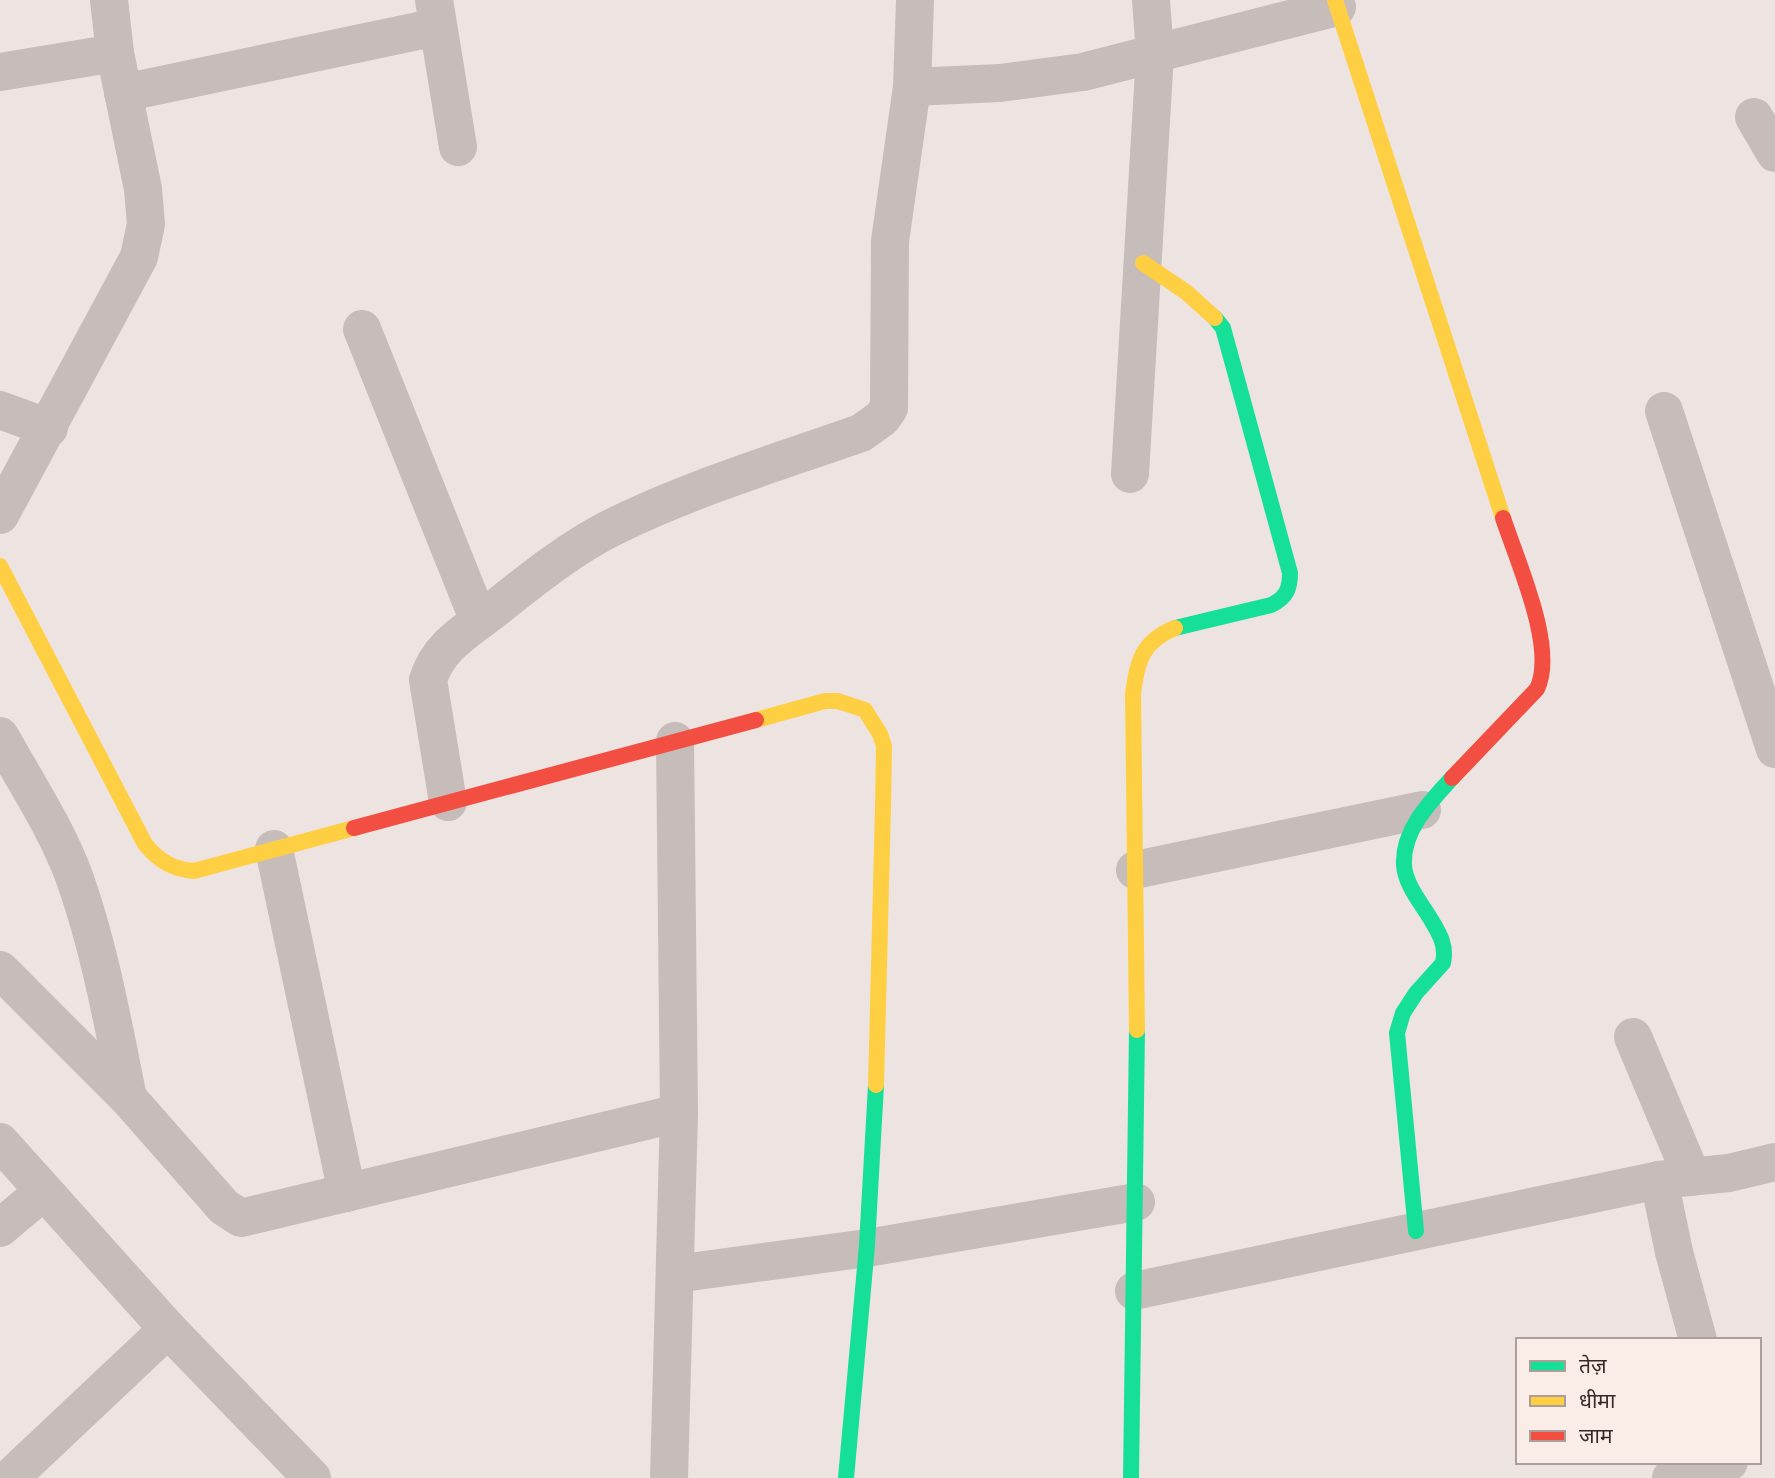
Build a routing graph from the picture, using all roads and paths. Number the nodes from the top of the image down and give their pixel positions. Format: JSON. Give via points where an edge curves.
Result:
{"nodes":[{"id":1,"x":109,"y":0,"type":"edge"},
{"id":2,"x":915,"y":0,"type":"edge"},
{"id":3,"x":1151,"y":0,"type":"edge"},
{"id":4,"x":1336,"y":4,"type":"edge"},
{"id":5,"x":436,"y":14,"type":"edge"},
{"id":6,"x":115,"y":53,"type":"junction"},
{"id":7,"x":1154,"y":54,"type":"junction"},
{"id":8,"x":0,"y":72,"type":"edge"},
{"id":9,"x":912,"y":86,"type":"junction"},
{"id":10,"x":123,"y":93,"type":"junction"},
{"id":11,"x":1754,"y":117,"type":"dead end"},
{"id":12,"x":458,"y":147,"type":"dead end"},
{"id":13,"x":1775,"y":153,"type":"edge"},
{"id":14,"x":1143,"y":263,"type":"junction"},
{"id":15,"x":362,"y":329,"type":"dead end"},
{"id":16,"x":0,"y":410,"type":"edge"},
{"id":17,"x":1664,"y":411,"type":"dead end"},
{"id":18,"x":49,"y":428,"type":"junction"},
{"id":19,"x":1130,"y":474,"type":"dead end"},
{"id":20,"x":0,"y":515,"type":"edge"},
{"id":21,"x":0,"y":566,"type":"edge"},
{"id":22,"x":479,"y":621,"type":"junction"},
{"id":23,"x":0,"y":736,"type":"edge"},
{"id":24,"x":675,"y":741,"type":"junction"},
{"id":25,"x":1775,"y":749,"type":"edge"},
{"id":26,"x":448,"y":803,"type":"junction"},
{"id":27,"x":1422,"y":810,"type":"junction"},
{"id":28,"x":274,"y":849,"type":"junction"},
{"id":29,"x":1135,"y":870,"type":"junction"},
{"id":30,"x":0,"y":970,"type":"edge"},
{"id":31,"x":1633,"y":1037,"type":"dead end"},
{"id":32,"x":128,"y":1098,"type":"junction"},
{"id":33,"x":679,"y":1113,"type":"junction"},
{"id":34,"x":0,"y":1142,"type":"edge"},
{"id":35,"x":1775,"y":1162,"type":"edge"},
{"id":36,"x":1675,"y":1178,"type":"junction"},
{"id":37,"x":44,"y":1191,"type":"junction"},
{"id":38,"x":347,"y":1194,"type":"junction"},
{"id":39,"x":1136,"y":1202,"type":"junction"},
{"id":40,"x":0,"y":1228,"type":"edge"},
{"id":41,"x":1416,"y":1231,"type":"junction"},
{"id":42,"x":867,"y":1248,"type":"junction"},
{"id":43,"x":674,"y":1275,"type":"junction"},
{"id":44,"x":1134,"y":1291,"type":"junction"},
{"id":45,"x":168,"y":1329,"type":"junction"},
{"id":46,"x":1697,"y":1338,"type":"edge"},
{"id":47,"x":1722,"y":1464,"type":"edge"},
{"id":48,"x":10,"y":1478,"type":"edge"},
{"id":49,"x":312,"y":1478,"type":"edge"},
{"id":50,"x":669,"y":1478,"type":"edge"},
{"id":51,"x":846,"y":1478,"type":"edge"},
{"id":52,"x":1131,"y":1478,"type":"edge"},
{"id":53,"x":1671,"y":1478,"type":"edge"}],
"edges":[{"from":1,"to":6,"type":"street"},
{"from":2,"to":9,"type":"street"},
{"from":3,"to":7,"type":"street"},
{"from":4,"to":7,"type":"street"},
{"from":4,"to":27,"type":"street","via":[[1546,660],[1537,689]]},
{"from":5,"to":10,"type":"street"},
{"from":5,"to":12,"type":"street"},
{"from":6,"to":8,"type":"street"},
{"from":6,"to":10,"type":"street"},
{"from":7,"to":9,"type":"street","via":[[1083,72],[1000,83]]},
{"from":7,"to":14,"type":"street"},
{"from":9,"to":22,"type":"street","via":[[890,241],[891,394],[882,418],[861,433],[682,496],[611,528],[541,572]]},
{"from":10,"to":18,"type":"street","via":[[143,189],[144,235],[139,257]]},
{"from":11,"to":13,"type":"street"},
{"from":14,"to":19,"type":"street"},
{"from":14,"to":29,"type":"street","via":[[1199,301],[1223,328],[1291,588],[1271,605],[1171,629],[1145,648],[1136,668],[1133,694]]},
{"from":15,"to":22,"type":"street"},
{"from":16,"to":18,"type":"street"},
{"from":17,"to":25,"type":"street"},
{"from":18,"to":20,"type":"street"},
{"from":21,"to":28,"type":"street","via":[[155,856],[176,871],[194,871]]},
{"from":22,"to":26,"type":"street","via":[[433,661],[428,680]]},
{"from":23,"to":32,"type":"street","via":[[56,835],[74,877],[104,978]]},
{"from":24,"to":26,"type":"street"},
{"from":24,"to":33,"type":"street"},
{"from":24,"to":42,"type":"street","via":[[825,701],[844,700],[862,706],[880,730],[884,770],[880,1010]]},
{"from":26,"to":28,"type":"street"},
{"from":27,"to":29,"type":"street"},
{"from":27,"to":41,"type":"street","via":[[1404,865],[1446,953],[1403,1013],[1397,1033]]},
{"from":28,"to":38,"type":"street"},
{"from":29,"to":39,"type":"street"},
{"from":30,"to":32,"type":"street"},
{"from":31,"to":36,"type":"street"},
{"from":32,"to":38,"type":"street","via":[[224,1207],[241,1219]]},
{"from":33,"to":38,"type":"street"},
{"from":33,"to":43,"type":"street"},
{"from":34,"to":37,"type":"street"},
{"from":35,"to":36,"type":"street"},
{"from":36,"to":41,"type":"street"},
{"from":36,"to":46,"type":"street","via":[[1674,1252]]},
{"from":37,"to":40,"type":"street"},
{"from":37,"to":45,"type":"street"},
{"from":39,"to":42,"type":"street"},
{"from":39,"to":44,"type":"street"},
{"from":41,"to":44,"type":"street"},
{"from":42,"to":43,"type":"street"},
{"from":42,"to":51,"type":"street"},
{"from":43,"to":50,"type":"street"},
{"from":44,"to":52,"type":"street"},
{"from":45,"to":48,"type":"street"},
{"from":45,"to":49,"type":"street"},
{"from":47,"to":53,"type":"street"}]}
